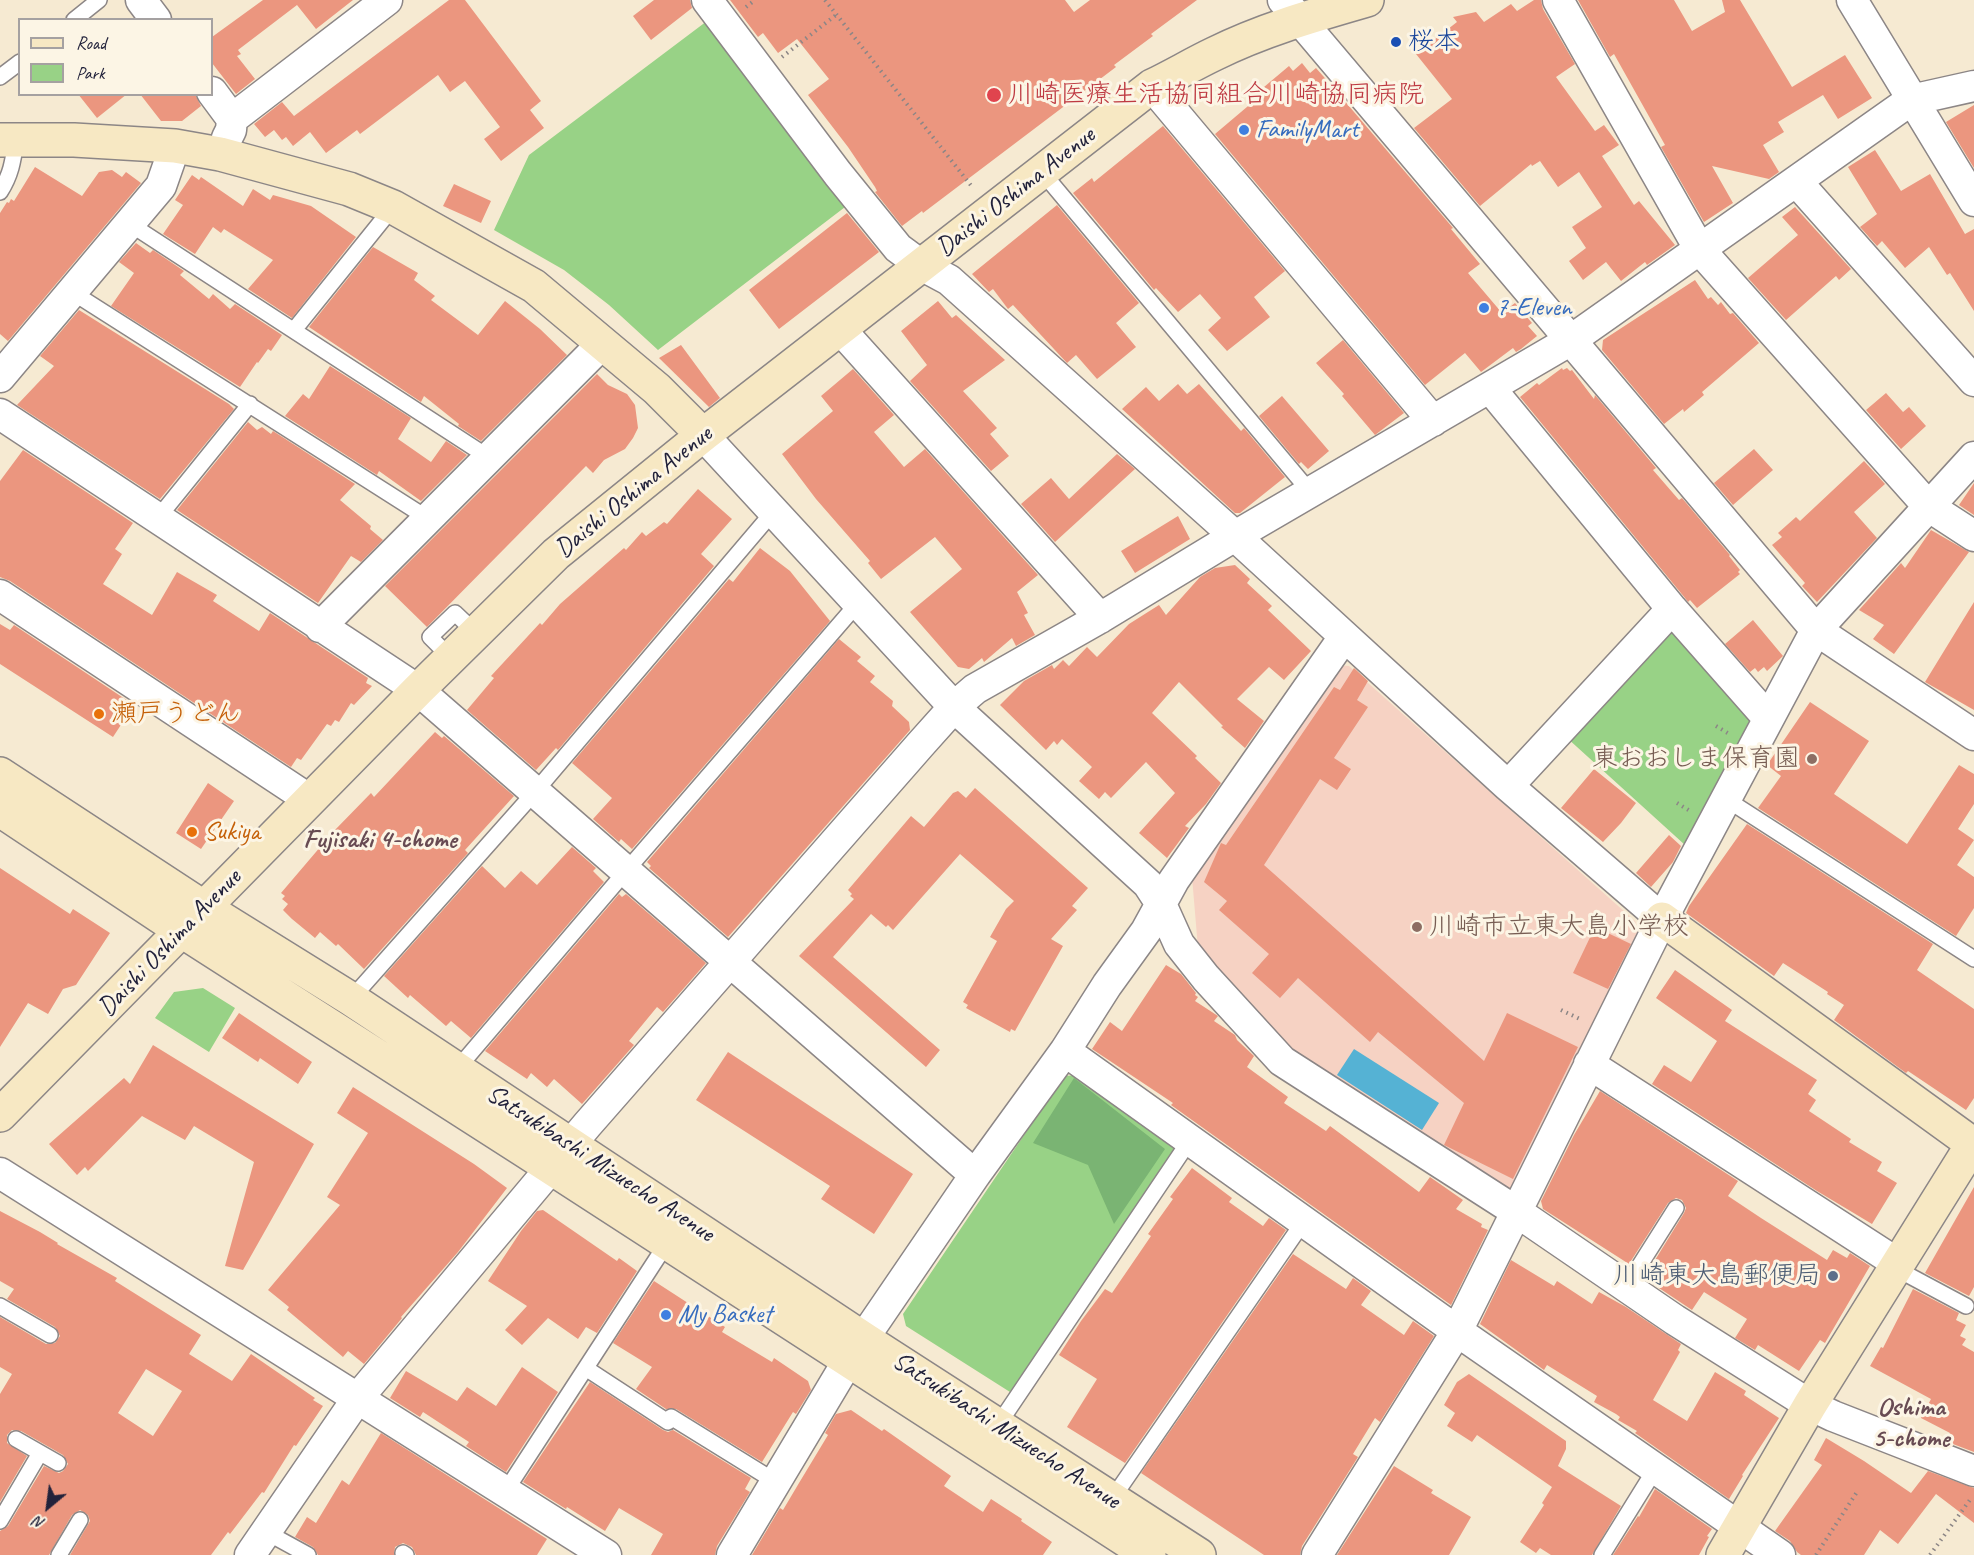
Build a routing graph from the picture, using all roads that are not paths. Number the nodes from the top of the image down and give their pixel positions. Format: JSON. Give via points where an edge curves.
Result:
{"nodes":[{"id":1,"x":99,"y":0,"type":"edge"},
{"id":2,"x":141,"y":0,"type":"edge"},
{"id":3,"x":387,"y":0,"type":"edge"},
{"id":4,"x":707,"y":0,"type":"edge"},
{"id":5,"x":1367,"y":0,"type":"edge"},
{"id":6,"x":1558,"y":0,"type":"edge"},
{"id":7,"x":1852,"y":0,"type":"edge"},
{"id":8,"x":1291,"y":10,"type":"edge"},
{"id":9,"x":76,"y":18,"type":"edge"},
{"id":10,"x":154,"y":18,"type":"edge"},
{"id":11,"x":18,"y":64,"type":"edge"},
{"id":12,"x":0,"y":77,"type":"edge"},
{"id":13,"x":1152,"y":86,"type":"junction"},
{"id":14,"x":1974,"y":86,"type":"edge"},
{"id":15,"x":213,"y":93,"type":"edge"},
{"id":16,"x":1911,"y":100,"type":"junction"},
{"id":17,"x":232,"y":119,"type":"junction"},
{"id":18,"x":8,"y":141,"type":"edge"},
{"id":19,"x":175,"y":146,"type":"junction"},
{"id":20,"x":219,"y":154,"type":"junction"},
{"id":21,"x":1042,"y":172,"type":"junction"},
{"id":22,"x":1797,"y":182,"type":"junction"},
{"id":23,"x":0,"y":192,"type":"edge"},
{"id":24,"x":1974,"y":201,"type":"edge"},
{"id":25,"x":393,"y":207,"type":"junction"},
{"id":26,"x":130,"y":224,"type":"junction"},
{"id":27,"x":1700,"y":250,"type":"junction"},
{"id":28,"x":921,"y":265,"type":"junction"},
{"id":29,"x":72,"y":292,"type":"junction"},
{"id":30,"x":840,"y":329,"type":"junction"},
{"id":31,"x":294,"y":330,"type":"junction"},
{"id":32,"x":1571,"y":340,"type":"junction"},
{"id":33,"x":603,"y":343,"type":"junction"},
{"id":34,"x":0,"y":377,"type":"edge"},
{"id":35,"x":1974,"y":381,"type":"edge"},
{"id":36,"x":1490,"y":388,"type":"junction"},
{"id":37,"x":250,"y":404,"type":"junction"},
{"id":38,"x":0,"y":414,"type":"edge"},
{"id":39,"x":1433,"y":421,"type":"junction"},
{"id":40,"x":703,"y":435,"type":"junction"},
{"id":41,"x":488,"y":457,"type":"junction"},
{"id":42,"x":1974,"y":457,"type":"edge"},
{"id":43,"x":1311,"y":493,"type":"junction"},
{"id":44,"x":1928,"y":506,"type":"junction"},
{"id":45,"x":773,"y":512,"type":"junction"},
{"id":46,"x":427,"y":518,"type":"junction"},
{"id":47,"x":157,"y":519,"type":"junction"},
{"id":48,"x":1235,"y":536,"type":"junction"},
{"id":49,"x":1974,"y":536,"type":"edge"},
{"id":50,"x":0,"y":595,"type":"edge"},
{"id":51,"x":858,"y":603,"type":"junction"},
{"id":52,"x":1672,"y":609,"type":"junction"},
{"id":53,"x":1100,"y":618,"type":"junction"},
{"id":54,"x":320,"y":627,"type":"junction"},
{"id":55,"x":1816,"y":630,"type":"junction"},
{"id":56,"x":1344,"y":638,"type":"junction"},
{"id":57,"x":418,"y":690,"type":"junction"},
{"id":58,"x":954,"y":707,"type":"junction"},
{"id":59,"x":1768,"y":718,"type":"junction"},
{"id":60,"x":1974,"y":735,"type":"edge"},
{"id":61,"x":0,"y":774,"type":"edge"},
{"id":62,"x":1508,"y":786,"type":"junction"},
{"id":63,"x":534,"y":792,"type":"junction"},
{"id":64,"x":1726,"y":799,"type":"junction"},
{"id":65,"x":310,"y":800,"type":"junction"},
{"id":66,"x":0,"y":810,"type":"edge"},
{"id":67,"x":626,"y":870,"type":"junction"},
{"id":68,"x":1161,"y":904,"type":"junction"},
{"id":69,"x":203,"y":907,"type":"junction"},
{"id":70,"x":1662,"y":918,"type":"junction"},
{"id":71,"x":182,"y":931,"type":"junction"},
{"id":72,"x":1974,"y":959,"type":"edge"},
{"id":73,"x":730,"y":960,"type":"junction"},
{"id":74,"x":351,"y":999,"type":"junction"},
{"id":75,"x":1065,"y":1051,"type":"junction"},
{"id":76,"x":1589,"y":1064,"type":"junction"},
{"id":77,"x":457,"y":1070,"type":"junction"},
{"id":78,"x":0,"y":1115,"type":"edge"},
{"id":79,"x":1190,"y":1140,"type":"junction"},
{"id":80,"x":1973,"y":1144,"type":"edge"},
{"id":81,"x":561,"y":1156,"type":"junction"},
{"id":82,"x":0,"y":1173,"type":"edge"},
{"id":83,"x":975,"y":1175,"type":"junction"},
{"id":84,"x":1676,"y":1208,"type":"dead end"},
{"id":85,"x":1517,"y":1212,"type":"junction"},
{"id":86,"x":1304,"y":1221,"type":"junction"},
{"id":87,"x":667,"y":1243,"type":"junction"},
{"id":88,"x":1896,"y":1265,"type":"junction"},
{"id":89,"x":1626,"y":1287,"type":"junction"},
{"id":90,"x":0,"y":1306,"type":"edge"},
{"id":91,"x":1966,"y":1306,"type":"dead end"},
{"id":92,"x":1457,"y":1330,"type":"junction"},
{"id":93,"x":50,"y":1335,"type":"dead end"},
{"id":94,"x":856,"y":1350,"type":"junction"},
{"id":95,"x":587,"y":1369,"type":"junction"},
{"id":96,"x":357,"y":1399,"type":"junction"},
{"id":97,"x":1810,"y":1405,"type":"junction"},
{"id":98,"x":998,"y":1425,"type":"junction"},
{"id":99,"x":16,"y":1439,"type":"dead end"},
{"id":100,"x":40,"y":1453,"type":"junction"},
{"id":101,"x":58,"y":1463,"type":"dead end"},
{"id":102,"x":1656,"y":1468,"type":"junction"},
{"id":103,"x":1974,"y":1471,"type":"edge"},
{"id":104,"x":776,"y":1482,"type":"junction"},
{"id":105,"x":505,"y":1492,"type":"junction"},
{"id":106,"x":1112,"y":1498,"type":"junction"},
{"id":107,"x":80,"y":1520,"type":"dead end"},
{"id":108,"x":0,"y":1521,"type":"edge"},
{"id":109,"x":1739,"y":1526,"type":"junction"},
{"id":110,"x":258,"y":1543,"type":"edge"},
{"id":111,"x":567,"y":1545,"type":"edge"},
{"id":112,"x":59,"y":1555,"type":"edge"},
{"id":113,"x":308,"y":1555,"type":"edge"},
{"id":114,"x":606,"y":1555,"type":"edge"},
{"id":115,"x":732,"y":1555,"type":"edge"},
{"id":116,"x":1149,"y":1555,"type":"edge"},
{"id":117,"x":1199,"y":1555,"type":"edge"},
{"id":118,"x":1317,"y":1555,"type":"edge"},
{"id":119,"x":1602,"y":1555,"type":"edge"},
{"id":120,"x":1723,"y":1555,"type":"edge"},
{"id":121,"x":1780,"y":1555,"type":"edge"}],
"edges":[{"from":1,"to":9,"type":"lane"},
{"from":2,"to":10,"type":"street"},
{"from":3,"to":17,"type":"street"},
{"from":4,"to":28,"type":"street","via":[[838,174],[898,248]]},
{"from":5,"to":8,"type":"street","name":"Daishi Oshima Avenue"},
{"from":6,"to":27,"type":"street"},
{"from":7,"to":16,"type":"street"},
{"from":8,"to":13,"type":"street","name":"Daishi Oshima Avenue"},
{"from":8,"to":32,"type":"street"},
{"from":11,"to":12,"type":"lane"},
{"from":13,"to":21,"type":"street","name":"Daishi Oshima Avenue"},
{"from":13,"to":39,"type":"street"},
{"from":14,"to":16,"type":"street"},
{"from":15,"to":17,"type":"street"},
{"from":16,"to":22,"type":"street"},
{"from":16,"to":24,"type":"street"},
{"from":17,"to":20,"type":"street"},
{"from":18,"to":19,"type":"street"},
{"from":18,"to":23,"type":"lane","via":[[12,167]]},
{"from":19,"to":20,"type":"street"},
{"from":19,"to":26,"type":"street","via":[[161,186]]},
{"from":20,"to":25,"type":"street","via":[[349,189]]},
{"from":21,"to":28,"type":"street","name":"Daishi Oshima Avenue"},
{"from":21,"to":43,"type":"lane"},
{"from":22,"to":27,"type":"street"},
{"from":22,"to":35,"type":"street"},
{"from":25,"to":31,"type":"lane"},
{"from":25,"to":33,"type":"street","via":[[534,286]]},
{"from":26,"to":29,"type":"street"},
{"from":26,"to":31,"type":"lane"},
{"from":27,"to":32,"type":"street"},
{"from":27,"to":44,"type":"street"},
{"from":28,"to":30,"type":"street","name":"Daishi Oshima Avenue"},
{"from":28,"to":48,"type":"street","via":[[949,280]]},
{"from":29,"to":34,"type":"street"},
{"from":29,"to":37,"type":"lane"},
{"from":30,"to":40,"type":"street","name":"Daishi Oshima Avenue"},
{"from":30,"to":53,"type":"street"},
{"from":31,"to":41,"type":"lane"},
{"from":32,"to":36,"type":"street"},
{"from":32,"to":55,"type":"street"},
{"from":33,"to":40,"type":"street"},
{"from":33,"to":41,"type":"street"},
{"from":36,"to":39,"type":"street"},
{"from":36,"to":52,"type":"street"},
{"from":37,"to":46,"type":"lane"},
{"from":37,"to":47,"type":"lane"},
{"from":38,"to":47,"type":"street"},
{"from":39,"to":43,"type":"street"},
{"from":40,"to":45,"type":"street"},
{"from":40,"to":57,"type":"street","name":"Daishi Oshima Avenue","via":[[556,554]]},
{"from":41,"to":46,"type":"street"},
{"from":42,"to":44,"type":"street"},
{"from":43,"to":48,"type":"street"},
{"from":44,"to":49,"type":"street"},
{"from":44,"to":55,"type":"street"},
{"from":45,"to":51,"type":"street"},
{"from":45,"to":63,"type":"lane"},
{"from":46,"to":54,"type":"street"},
{"from":47,"to":54,"type":"street"},
{"from":48,"to":53,"type":"street"},
{"from":48,"to":56,"type":"street"},
{"from":50,"to":65,"type":"street"},
{"from":51,"to":58,"type":"street"},
{"from":51,"to":67,"type":"lane"},
{"from":52,"to":59,"type":"street"},
{"from":52,"to":62,"type":"street"},
{"from":53,"to":58,"type":"street","via":[[975,689]]},
{"from":54,"to":57,"type":"street"},
{"from":55,"to":59,"type":"street"},
{"from":55,"to":60,"type":"street"},
{"from":56,"to":62,"type":"street"},
{"from":56,"to":68,"type":"street"},
{"from":57,"to":63,"type":"street"},
{"from":57,"to":65,"type":"street","name":"Daishi Oshima Avenue"},
{"from":58,"to":68,"type":"street","via":[[1148,884]]},
{"from":58,"to":73,"type":"street"},
{"from":59,"to":64,"type":"street"},
{"from":61,"to":69,"type":"street","name":"Satsukibashi Mizuecho Avenue"},
{"from":62,"to":70,"type":"street"},
{"from":63,"to":67,"type":"street"},
{"from":63,"to":74,"type":"lane"},
{"from":64,"to":70,"type":"street"},
{"from":64,"to":72,"type":"lane"},
{"from":65,"to":69,"type":"street","name":"Daishi Oshima Avenue"},
{"from":66,"to":71,"type":"street","name":"Satsukibashi Mizuecho Avenue"},
{"from":67,"to":73,"type":"street"},
{"from":67,"to":77,"type":"lane"},
{"from":68,"to":75,"type":"street"},
{"from":68,"to":85,"type":"street","via":[[1179,944],[1282,1061]]},
{"from":69,"to":71,"type":"street","name":"Daishi Oshima Avenue"},
{"from":69,"to":74,"type":"street","name":"Satsukibashi Mizuecho Avenue"},
{"from":70,"to":76,"type":"street"},
{"from":70,"to":80,"type":"street"},
{"from":71,"to":78,"type":"street","name":"Daishi Oshima Avenue"},
{"from":71,"to":81,"type":"street","name":"Satsukibashi Mizuecho Avenue"},
{"from":73,"to":81,"type":"street"},
{"from":73,"to":83,"type":"street"},
{"from":74,"to":77,"type":"street","name":"Satsukibashi Mizuecho Avenue"},
{"from":75,"to":79,"type":"street"},
{"from":75,"to":83,"type":"street"},
{"from":76,"to":85,"type":"street"},
{"from":76,"to":88,"type":"street"},
{"from":77,"to":81,"type":"street","name":"Satsukibashi Mizuecho Avenue"},
{"from":79,"to":86,"type":"street"},
{"from":79,"to":98,"type":"lane"},
{"from":80,"to":88,"type":"street"},
{"from":81,"to":87,"type":"street","name":"Satsukibashi Mizuecho Avenue"},
{"from":81,"to":94,"type":"street","name":"Satsukibashi Mizuecho Avenue"},
{"from":81,"to":96,"type":"street"},
{"from":82,"to":96,"type":"street"},
{"from":83,"to":94,"type":"street"},
{"from":84,"to":89,"type":"lane"},
{"from":85,"to":89,"type":"street"},
{"from":85,"to":92,"type":"street"},
{"from":86,"to":92,"type":"street"},
{"from":86,"to":106,"type":"lane"},
{"from":87,"to":94,"type":"street","name":"Satsukibashi Mizuecho Avenue"},
{"from":87,"to":95,"type":"lane"},
{"from":88,"to":91,"type":"lane"},
{"from":88,"to":97,"type":"street"},
{"from":89,"to":97,"type":"street"},
{"from":90,"to":93,"type":"lane"},
{"from":92,"to":102,"type":"street"},
{"from":92,"to":118,"type":"street"},
{"from":94,"to":98,"type":"street","name":"Satsukibashi Mizuecho Avenue"},
{"from":94,"to":104,"type":"street"},
{"from":94,"to":116,"type":"street","name":"Satsukibashi Mizuecho Avenue"},
{"from":95,"to":104,"type":"lane","via":[[668,1422],[671,1417]]},
{"from":95,"to":105,"type":"lane"},
{"from":96,"to":105,"type":"street"},
{"from":96,"to":110,"type":"street"},
{"from":97,"to":103,"type":"street"},
{"from":97,"to":109,"type":"street"},
{"from":98,"to":106,"type":"street","name":"Satsukibashi Mizuecho Avenue"},
{"from":99,"to":100,"type":"lane"},
{"from":100,"to":101,"type":"lane"},
{"from":100,"to":108,"type":"lane"},
{"from":102,"to":109,"type":"street"},
{"from":102,"to":119,"type":"lane"},
{"from":104,"to":115,"type":"street"},
{"from":105,"to":111,"type":"street"},
{"from":106,"to":117,"type":"street","name":"Satsukibashi Mizuecho Avenue"},
{"from":107,"to":112,"type":"lane"},
{"from":109,"to":120,"type":"street"},
{"from":109,"to":121,"type":"street"},
{"from":110,"to":113,"type":"lane"},
{"from":111,"to":114,"type":"street"}]}
